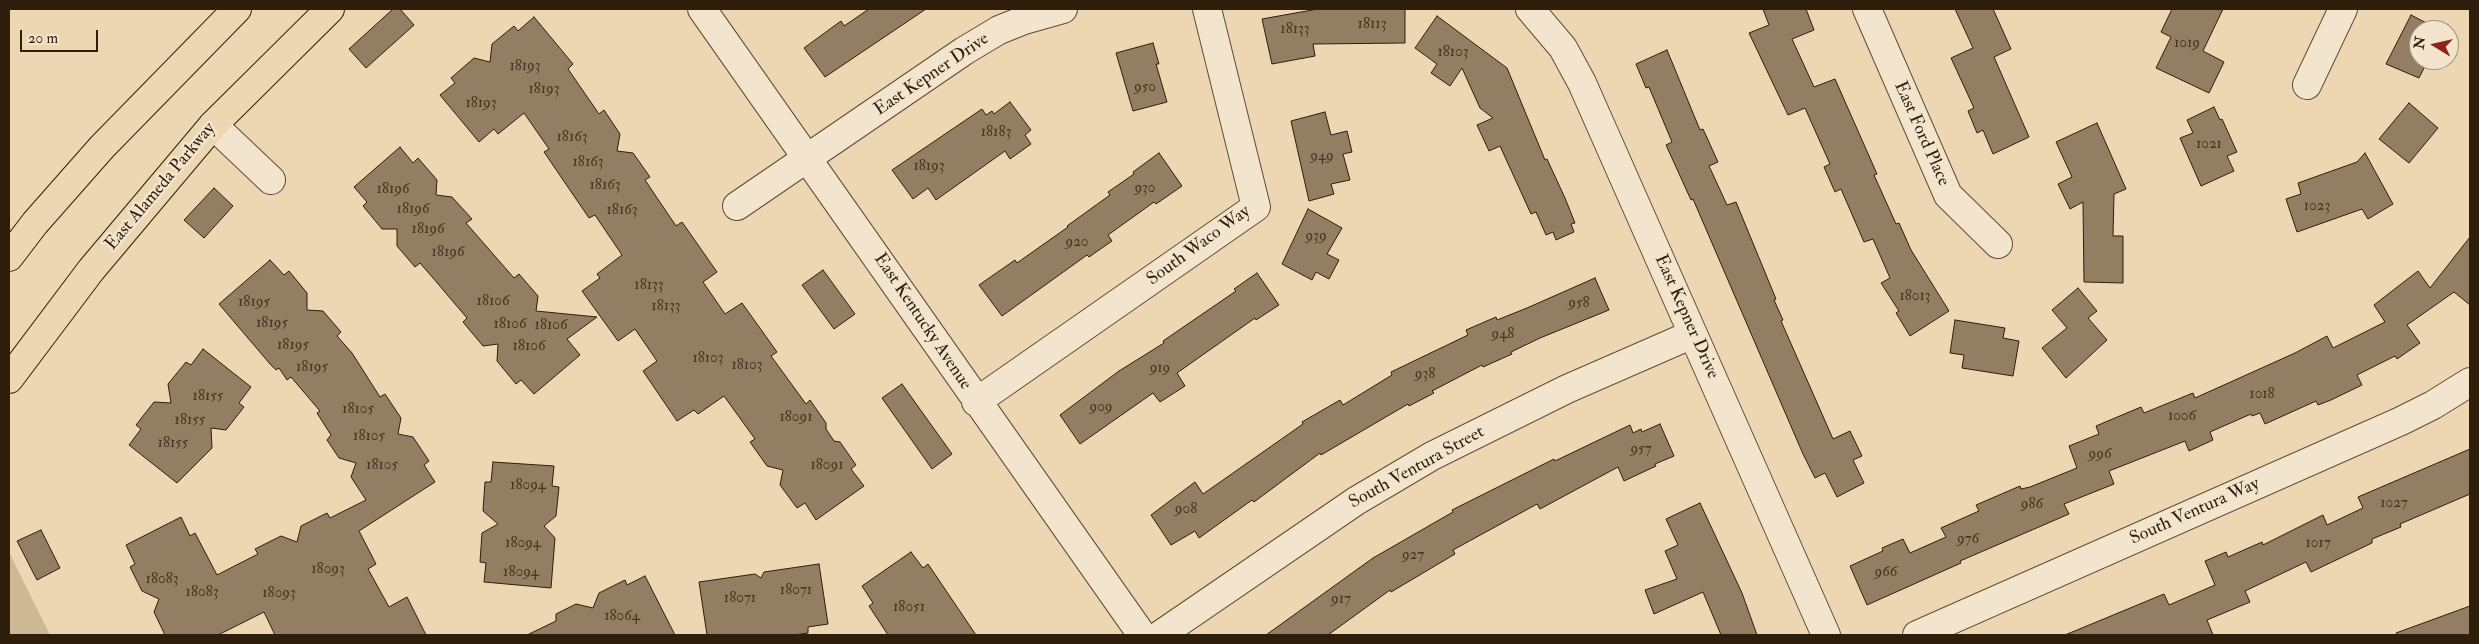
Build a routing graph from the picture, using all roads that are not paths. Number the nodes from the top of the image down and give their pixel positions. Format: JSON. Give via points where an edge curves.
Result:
{"nodes":[{"id":1,"x":237,"y":9,"type":"edge"},
{"id":2,"x":330,"y":9,"type":"edge"},
{"id":3,"x":702,"y":9,"type":"edge"},
{"id":4,"x":1064,"y":9,"type":"edge"},
{"id":5,"x":1207,"y":9,"type":"edge"},
{"id":6,"x":1530,"y":9,"type":"edge"},
{"id":7,"x":1867,"y":9,"type":"edge"},
{"id":8,"x":2343,"y":9,"type":"edge"},
{"id":9,"x":2307,"y":85,"type":"dead end"},
{"id":10,"x":213,"y":124,"type":"junction"},
{"id":11,"x":809,"y":159,"type":"junction"},
{"id":12,"x":271,"y":180,"type":"dead end"},
{"id":13,"x":738,"y":206,"type":"dead end"},
{"id":14,"x":1998,"y":244,"type":"dead end"},
{"id":15,"x":9,"y":257,"type":"edge"},
{"id":16,"x":1693,"y":334,"type":"junction"},
{"id":17,"x":9,"y":379,"type":"edge"},
{"id":18,"x":2470,"y":382,"type":"edge"},
{"id":19,"x":976,"y":402,"type":"junction"},
{"id":20,"x":1142,"y":635,"type":"edge"},
{"id":21,"x":1160,"y":635,"type":"edge"},
{"id":22,"x":1826,"y":635,"type":"edge"},
{"id":23,"x":1917,"y":635,"type":"edge"}],
"edges":[{"from":1,"to":15,"type":"main road","via":[[102,147]]},
{"from":2,"to":10,"type":"main road","name":"East Alameda Parkway"},
{"from":3,"to":11,"type":"street","name":"East Kentucky Avenue"},
{"from":4,"to":11,"type":"street","name":"East Kepner Drive","via":[[999,30],[964,50]]},
{"from":5,"to":19,"type":"street","name":"South Waco Way","via":[[1256,207]]},
{"from":6,"to":16,"type":"street","name":"East Kepner Drive","via":[[1563,48],[1582,83]]},
{"from":7,"to":14,"type":"street","name":"East Ford Place","via":[[1948,195]]},
{"from":8,"to":9,"type":"street"},
{"from":10,"to":12,"type":"street"},
{"from":10,"to":17,"type":"main road","name":"East Alameda Parkway","via":[[91,270]]},
{"from":11,"to":13,"type":"street","name":"East Kepner Drive"},
{"from":11,"to":19,"type":"street","name":"East Kentucky Avenue"},
{"from":16,"to":21,"type":"street","name":"South Ventura Street","via":[[1567,389],[1432,456],[1347,506]]},
{"from":16,"to":22,"type":"street","name":"East Kepner Drive"},
{"from":18,"to":23,"type":"street","name":"South Ventura Way","via":[[2401,421]]},
{"from":19,"to":20,"type":"street","name":"East Kentucky Avenue"}]}
